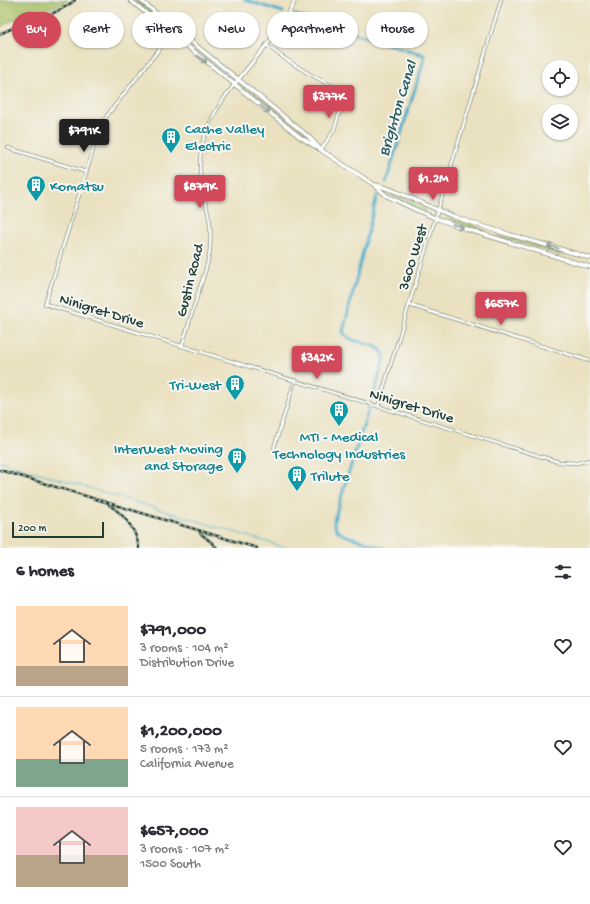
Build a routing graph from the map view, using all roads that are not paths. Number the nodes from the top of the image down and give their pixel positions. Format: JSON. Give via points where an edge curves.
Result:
{"nodes":[{"id":1,"x":130,"y":0,"type":"edge"},
{"id":2,"x":140,"y":0,"type":"edge"},
{"id":3,"x":295,"y":0,"type":"edge"},
{"id":4,"x":501,"y":0,"type":"edge"},
{"id":5,"x":144,"y":12,"type":"edge"},
{"id":6,"x":155,"y":12,"type":"edge"},
{"id":7,"x":196,"y":45,"type":"edge"},
{"id":8,"x":266,"y":46,"type":"junction"},
{"id":9,"x":160,"y":48,"type":"edge"},
{"id":10,"x":188,"y":48,"type":"edge"},
{"id":11,"x":239,"y":80,"type":"junction"},
{"id":12,"x":234,"y":85,"type":"junction"},
{"id":13,"x":8,"y":148,"type":"dead end"},
{"id":14,"x":321,"y":150,"type":"junction"},
{"id":15,"x":86,"y":172,"type":"junction"},
{"id":16,"x":373,"y":184,"type":"junction"},
{"id":17,"x":438,"y":210,"type":"junction"},
{"id":18,"x":435,"y":218,"type":"junction"},
{"id":19,"x":492,"y":228,"type":"junction"},
{"id":20,"x":489,"y":236,"type":"junction"},
{"id":21,"x":568,"y":251,"type":"junction"},
{"id":22,"x":590,"y":258,"type":"edge"},
{"id":23,"x":565,"y":260,"type":"junction"},
{"id":24,"x":590,"y":267,"type":"edge"},
{"id":25,"x":409,"y":305,"type":"junction"},
{"id":26,"x":182,"y":346,"type":"junction"},
{"id":27,"x":590,"y":361,"type":"edge"},
{"id":28,"x":295,"y":380,"type":"junction"},
{"id":29,"x":378,"y":406,"type":"junction"},
{"id":30,"x":274,"y":448,"type":"dead end"},
{"id":31,"x":590,"y":460,"type":"edge"}],
"edges":[{"from":1,"to":5,"type":"main road"},
{"from":2,"to":6,"type":"main road"},
{"from":3,"to":8,"type":"street"},
{"from":4,"to":17,"type":"street","name":"3600 West"},
{"from":7,"to":11,"type":"main road"},
{"from":8,"to":11,"type":"street"},
{"from":8,"to":14,"type":"street","via":[[322,82],[346,92],[334,130]]},
{"from":9,"to":15,"type":"street","via":[[103,122]]},
{"from":10,"to":12,"type":"main road","one_way":true},
{"from":11,"to":12,"type":"street"},
{"from":11,"to":14,"type":"main road","via":[[309,137]]},
{"from":12,"to":14,"type":"main road","one_way":true,"via":[[300,137]]},
{"from":12,"to":26,"type":"street","name":"Gustin Road","via":[[216,109],[202,145],[200,175],[209,221],[210,250]]},
{"from":13,"to":15,"type":"street"},
{"from":14,"to":16,"type":"main road"},
{"from":15,"to":26,"type":"street","name":"Ninigret Drive","via":[[45,304]]},
{"from":16,"to":17,"type":"main road","via":[[391,189]]},
{"from":16,"to":18,"type":"main road","via":[[390,198]]},
{"from":17,"to":18,"type":"street","name":"3600 West"},
{"from":17,"to":19,"type":"main road"},
{"from":18,"to":20,"type":"main road","one_way":true},
{"from":18,"to":25,"type":"street","name":"3600 West"},
{"from":19,"to":20,"type":"main road"},
{"from":21,"to":19,"type":"main road","one_way":true},
{"from":20,"to":23,"type":"main road"},
{"from":21,"to":22,"type":"main road"},
{"from":21,"to":23,"type":"main road"},
{"from":23,"to":24,"type":"main road"},
{"from":25,"to":27,"type":"street"},
{"from":25,"to":29,"type":"street","name":"3600 West"},
{"from":26,"to":28,"type":"street","name":"Ninigret Drive"},
{"from":28,"to":29,"type":"street","name":"Ninigret Drive"},
{"from":28,"to":30,"type":"street"},
{"from":29,"to":31,"type":"street","name":"Ninigret Drive","via":[[559,462],[577,463]]}]}
